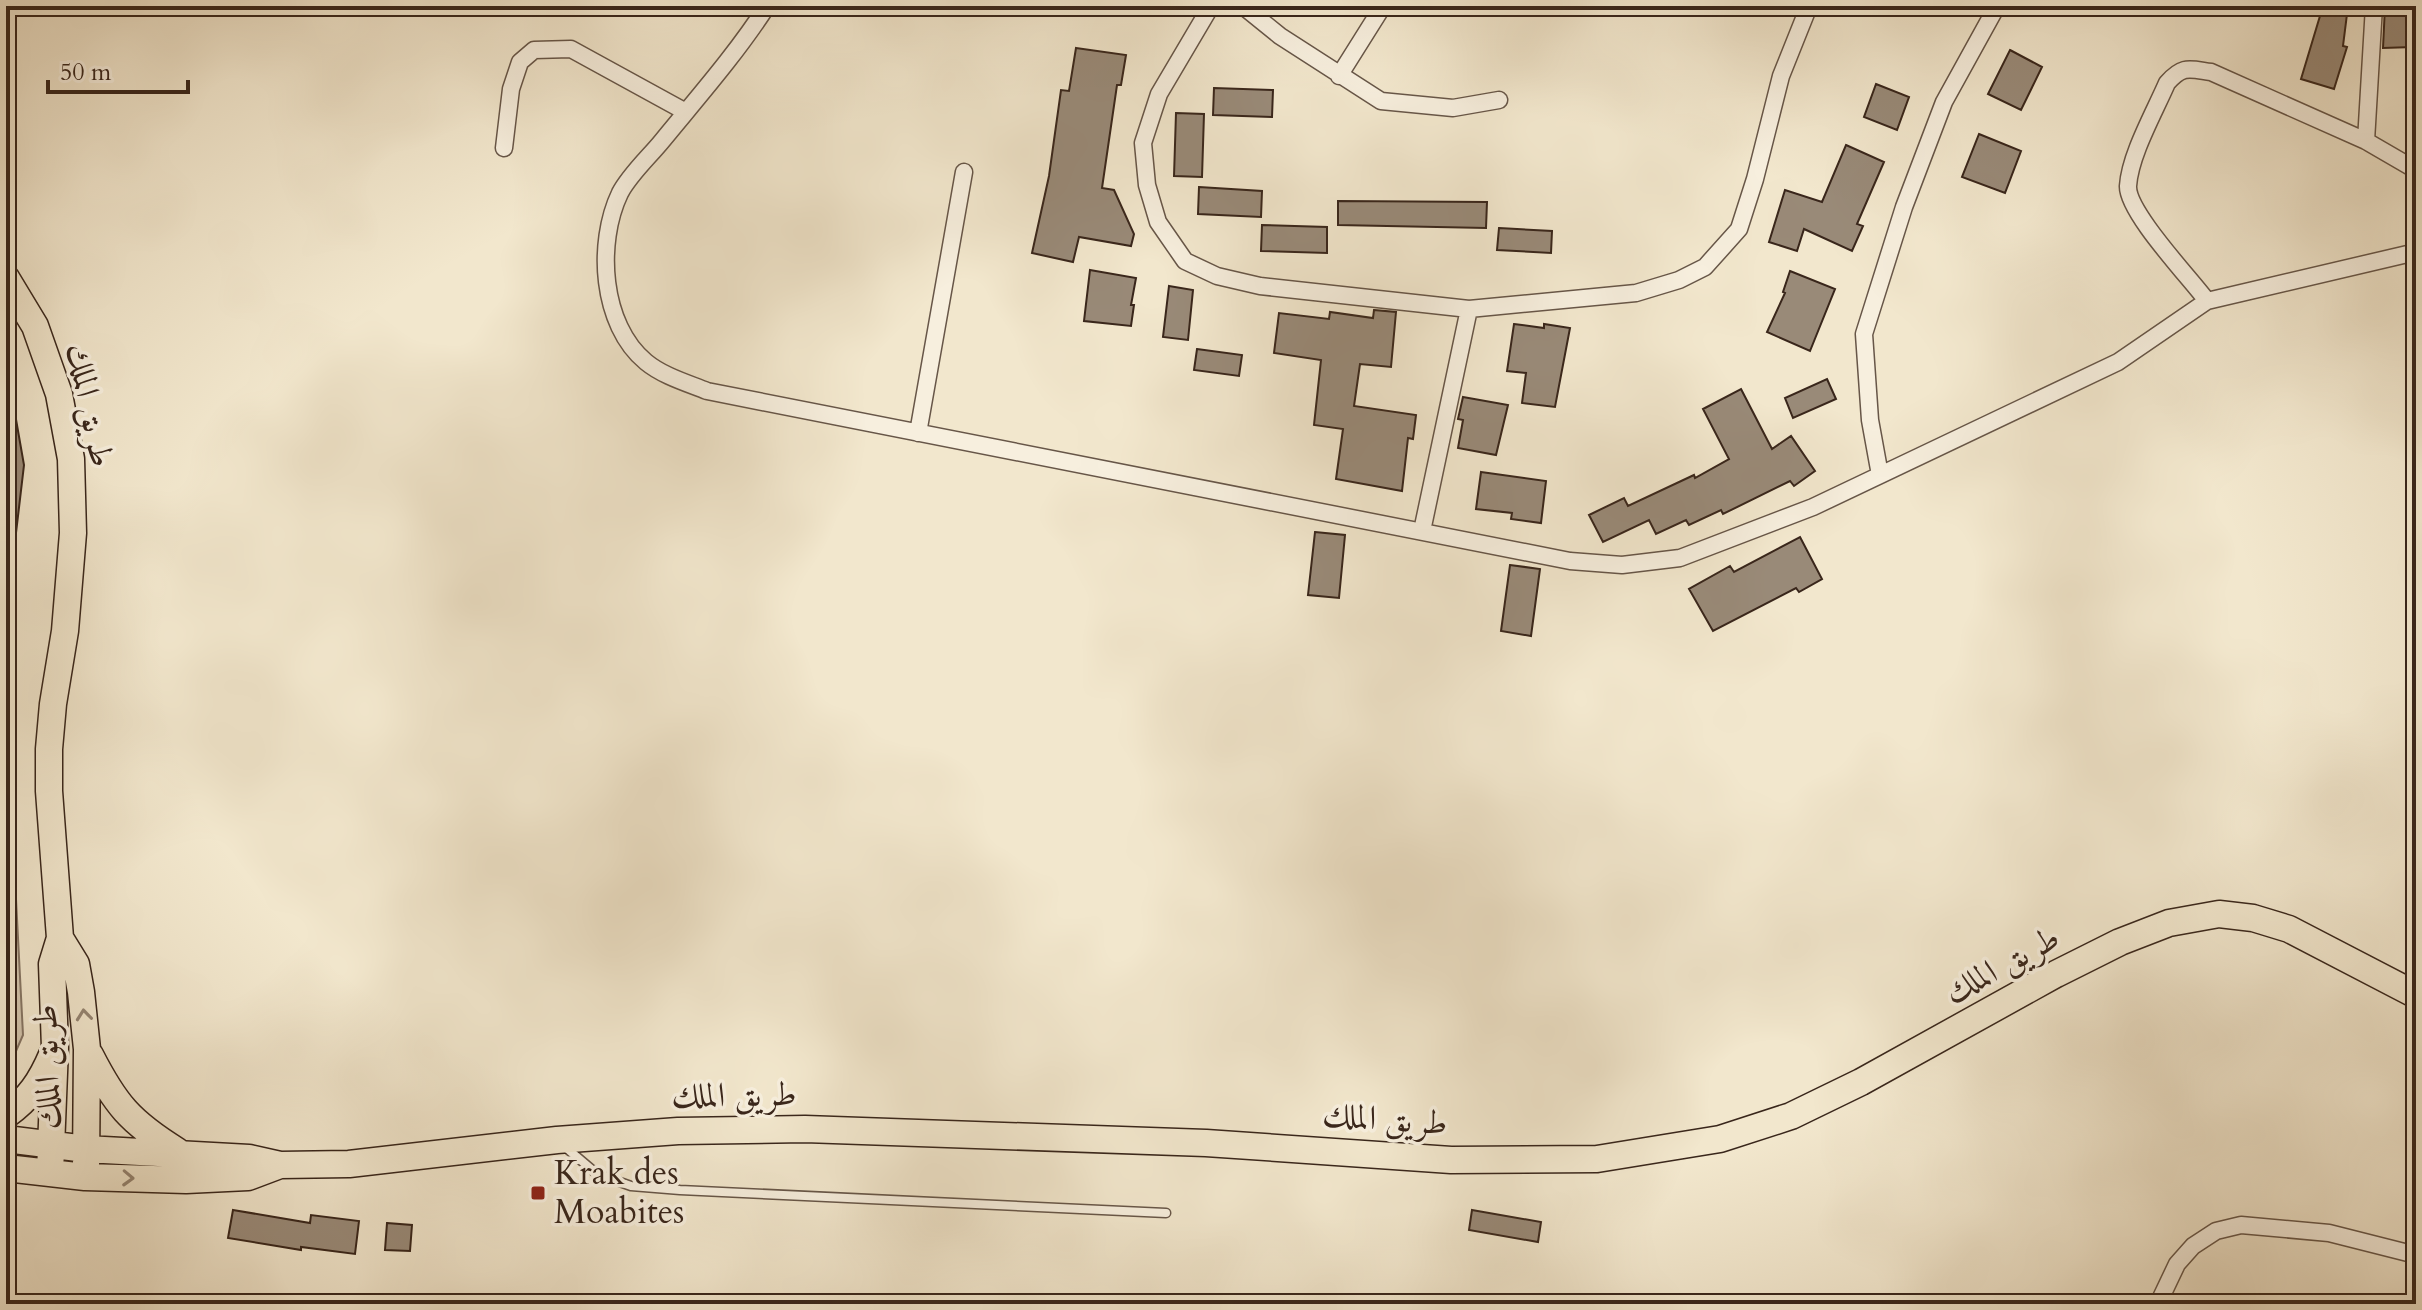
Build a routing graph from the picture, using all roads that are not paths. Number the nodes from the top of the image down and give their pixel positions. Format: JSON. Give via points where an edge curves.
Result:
{"nodes":[{"id":1,"x":767,"y":6,"type":"edge"},
{"id":2,"x":1211,"y":6,"type":"edge"},
{"id":3,"x":1243,"y":6,"type":"edge"},
{"id":4,"x":1383,"y":6,"type":"edge"},
{"id":5,"x":1809,"y":6,"type":"edge"},
{"id":6,"x":1997,"y":6,"type":"edge"},
{"id":7,"x":2374,"y":6,"type":"edge"},
{"id":8,"x":1339,"y":76,"type":"junction"},
{"id":9,"x":1499,"y":100,"type":"dead end"},
{"id":10,"x":686,"y":112,"type":"junction"},
{"id":11,"x":2366,"y":141,"type":"junction"},
{"id":12,"x":504,"y":148,"type":"dead end"},
{"id":13,"x":2416,"y":170,"type":"edge"},
{"id":14,"x":964,"y":172,"type":"dead end"},
{"id":15,"x":2416,"y":252,"type":"edge"},
{"id":16,"x":6,"y":278,"type":"edge"},
{"id":17,"x":2207,"y":301,"type":"junction"},
{"id":18,"x":1469,"y":309,"type":"junction"},
{"id":19,"x":918,"y":433,"type":"junction"},
{"id":20,"x":1880,"y":475,"type":"junction"},
{"id":21,"x":1422,"y":531,"type":"junction"},
{"id":22,"x":60,"y":938,"type":"junction"},
{"id":23,"x":2416,"y":995,"type":"edge"},
{"id":24,"x":55,"y":1048,"type":"junction"},
{"id":25,"x":87,"y":1049,"type":"junction"},
{"id":26,"x":6,"y":1115,"type":"edge"},
{"id":27,"x":6,"y":1139,"type":"edge"},
{"id":28,"x":557,"y":1140,"type":"junction"},
{"id":29,"x":52,"y":1145,"type":"junction"},
{"id":30,"x":86,"y":1149,"type":"junction"},
{"id":31,"x":180,"y":1153,"type":"junction"},
{"id":32,"x":280,"y":1165,"type":"junction"},
{"id":33,"x":6,"y":1168,"type":"edge"},
{"id":34,"x":50,"y":1173,"type":"junction"},
{"id":35,"x":85,"y":1177,"type":"junction"},
{"id":36,"x":1166,"y":1213,"type":"dead end"},
{"id":37,"x":2416,"y":1255,"type":"edge"},
{"id":38,"x":2158,"y":1304,"type":"edge"}],
"edges":[{"from":1,"to":10,"type":"street"},
{"from":2,"to":18,"type":"street","via":[[1159,94],[1143,143],[1158,222],[1185,261],[1217,276],[1260,286]]},
{"from":3,"to":8,"type":"street"},
{"from":4,"to":8,"type":"street"},
{"from":5,"to":18,"type":"street","via":[[1781,76],[1739,229],[1705,267],[1636,293]]},
{"from":6,"to":20,"type":"street","via":[[1944,102],[1864,334]]},
{"from":7,"to":11,"type":"street"},
{"from":8,"to":9,"type":"street","via":[[1381,101],[1453,108]]},
{"from":10,"to":12,"type":"street","via":[[571,49],[534,50],[520,62],[511,89]]},
{"from":10,"to":19,"type":"street","via":[[621,192],[606,238],[607,291],[621,330],[646,362],[707,391]]},
{"from":11,"to":13,"type":"street"},
{"from":11,"to":17,"type":"street","via":[[2211,72],[2177,72],[2167,83],[2130,169],[2127,190],[2155,237]]},
{"from":14,"to":19,"type":"street"},
{"from":15,"to":17,"type":"street"},
{"from":16,"to":22,"type":"main road","name":"طريق الملك","via":[[35,326],[59,394],[71,459],[73,533],[49,749]]},
{"from":17,"to":20,"type":"street","via":[[2118,362]]},
{"from":18,"to":21,"type":"street"},
{"from":19,"to":21,"type":"street"},
{"from":20,"to":21,"type":"street","via":[[1680,558],[1622,565],[1570,561]]},
{"from":22,"to":24,"type":"main road","name":"طريق الملك","via":[[52,964]]},
{"from":25,"to":22,"type":"main road","name":"طريق الملك","one_way":true,"via":[[76,964]]},
{"from":23,"to":28,"type":"main road","name":"طريق الملك","via":[[2289,929],[2253,918],[2219,914],[2169,923],[2056,974],[1791,1116],[1720,1139],[1597,1159],[1451,1160],[1191,1142],[805,1129]]},
{"from":24,"to":26,"type":"main road","via":[[35,1090]]},
{"from":24,"to":29,"type":"main road","name":"طريق الملك"},
{"from":25,"to":30,"type":"main road","name":"طريق الملك"},
{"from":25,"to":31,"type":"main road","via":[[128,1116]]},
{"from":27,"to":29,"type":"main road"},
{"from":28,"to":32,"type":"main road","name":"طريق الملك","via":[[349,1164]]},
{"from":28,"to":36,"type":"lane","via":[[597,1174],[631,1186]]},
{"from":29,"to":30,"type":"main road","name":"طريق الملك"},
{"from":29,"to":34,"type":"main road","name":"طريق الملك"},
{"from":30,"to":31,"type":"main road","name":"طريق الملك"},
{"from":30,"to":35,"type":"main road","name":"طريق الملك"},
{"from":31,"to":32,"type":"main road","name":"طريق الملك"},
{"from":35,"to":32,"type":"main road","name":"طريق الملك","one_way":true,"via":[[248,1177]]},
{"from":33,"to":34,"type":"main road"},
{"from":34,"to":35,"type":"main road","name":"طريق الملك"},
{"from":37,"to":38,"type":"street","via":[[2329,1233],[2241,1225],[2216,1231],[2193,1246],[2177,1264]]}]}
